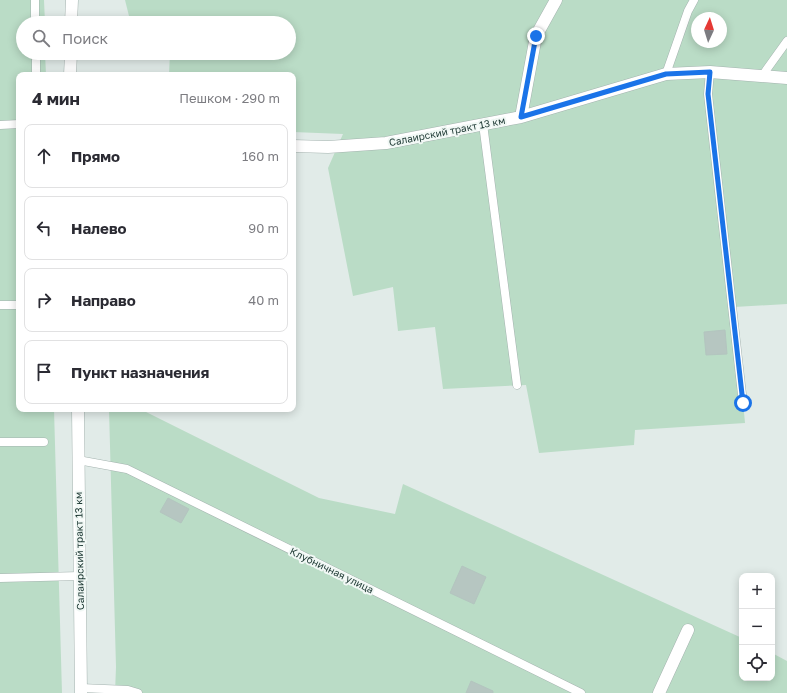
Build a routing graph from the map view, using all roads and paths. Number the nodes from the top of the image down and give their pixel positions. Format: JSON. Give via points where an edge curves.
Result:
{"nodes":[{"id":1,"x":35,"y":0,"type":"edge"},
{"id":2,"x":72,"y":0,"type":"edge"},
{"id":3,"x":556,"y":0,"type":"edge"},
{"id":4,"x":694,"y":0,"type":"edge"},
{"id":5,"x":35,"y":16,"type":"edge"},
{"id":6,"x":71,"y":16,"type":"edge"},
{"id":7,"x":787,"y":41,"type":"edge"},
{"id":8,"x":36,"y":60,"type":"edge"},
{"id":9,"x":70,"y":60,"type":"edge"},
{"id":10,"x":36,"y":72,"type":"edge"},
{"id":11,"x":70,"y":72,"type":"edge"},
{"id":12,"x":710,"y":72,"type":"junction"},
{"id":13,"x":666,"y":74,"type":"junction"},
{"id":14,"x":762,"y":76,"type":"junction"},
{"id":15,"x":787,"y":78,"type":"edge"},
{"id":16,"x":521,"y":117,"type":"junction"},
{"id":17,"x":16,"y":124,"type":"edge"},
{"id":18,"x":483,"y":124,"type":"junction"},
{"id":19,"x":0,"y":125,"type":"edge"},
{"id":20,"x":296,"y":146,"type":"edge"},
{"id":21,"x":0,"y":305,"type":"edge"},
{"id":22,"x":16,"y":306,"type":"edge"},
{"id":23,"x":517,"y":386,"type":"dead end"},
{"id":24,"x":743,"y":403,"type":"dead end"},
{"id":25,"x":78,"y":412,"type":"edge"},
{"id":26,"x":0,"y":442,"type":"edge"},
{"id":27,"x":44,"y":442,"type":"dead end"},
{"id":28,"x":78,"y":460,"type":"junction"},
{"id":29,"x":80,"y":576,"type":"junction"},
{"id":30,"x":0,"y":578,"type":"edge"},
{"id":31,"x":688,"y":630,"type":"dead end"},
{"id":32,"x":81,"y":690,"type":"edge"},
{"id":33,"x":138,"y":693,"type":"edge"},
{"id":34,"x":581,"y":693,"type":"edge"},
{"id":35,"x":659,"y":693,"type":"edge"}],
"edges":[{"from":1,"to":5,"type":"lane"},
{"from":2,"to":6,"type":"street"},
{"from":3,"to":16,"type":"street","via":[[536,36]]},
{"from":4,"to":13,"type":"lane"},
{"from":7,"to":14,"type":"lane"},
{"from":8,"to":10,"type":"lane"},
{"from":9,"to":11,"type":"street"},
{"from":12,"to":13,"type":"street","name":"Салаирский тракт 13 км"},
{"from":12,"to":14,"type":"street","name":"Салаирский тракт 13 км"},
{"from":12,"to":24,"type":"lane","via":[[708,94]]},
{"from":13,"to":16,"type":"street","name":"Салаирский тракт 13 км"},
{"from":14,"to":15,"type":"street","name":"Салаирский тракт 13 км"},
{"from":16,"to":18,"type":"street","name":"Салаирский тракт 13 км"},
{"from":17,"to":19,"type":"lane"},
{"from":18,"to":20,"type":"street","name":"Салаирский тракт 13 км","via":[[386,143],[328,148]]},
{"from":18,"to":23,"type":"lane"},
{"from":21,"to":22,"type":"lane"},
{"from":25,"to":28,"type":"street","name":"Салаирский тракт 13 км"},
{"from":26,"to":27,"type":"lane"},
{"from":28,"to":29,"type":"street","name":"Салаирский тракт 13 км"},
{"from":28,"to":34,"type":"lane","name":"Клубничная улица","via":[[127,469]]},
{"from":29,"to":30,"type":"lane"},
{"from":29,"to":32,"type":"street","name":"Салаирский тракт 13 км"},
{"from":31,"to":35,"type":"street"},
{"from":32,"to":33,"type":"lane","via":[[128,690]]}]}
